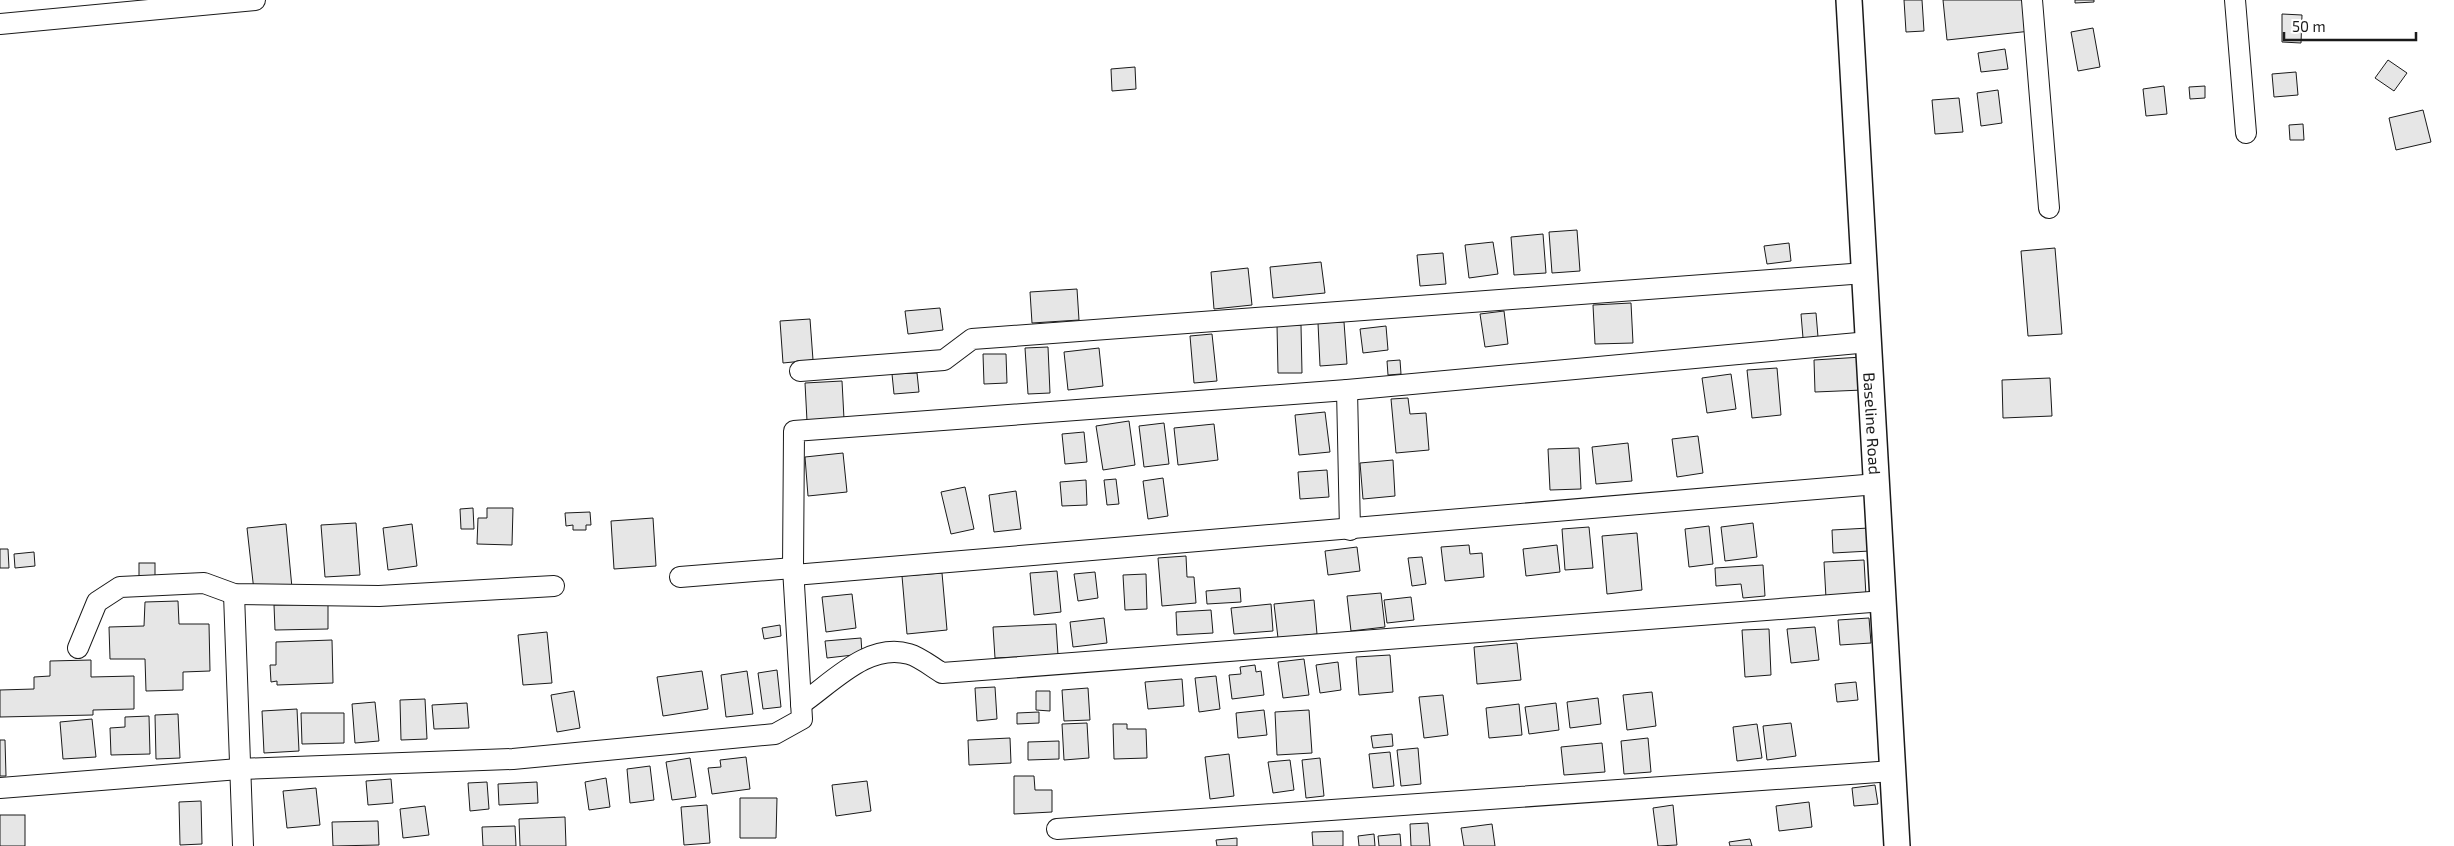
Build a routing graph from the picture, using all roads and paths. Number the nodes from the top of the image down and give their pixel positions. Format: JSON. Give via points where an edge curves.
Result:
{"nodes":[{"id":1,"x":255,"y":0,"type":"edge"},
{"id":2,"x":1849,"y":0,"type":"edge"},
{"id":3,"x":2032,"y":0,"type":"edge"},
{"id":4,"x":2235,"y":0,"type":"edge"},
{"id":5,"x":100,"y":7,"type":"edge"},
{"id":6,"x":0,"y":24,"type":"edge"},
{"id":7,"x":2246,"y":133,"type":"dead end"},
{"id":8,"x":2049,"y":208,"type":"dead end"},
{"id":9,"x":1865,"y":273,"type":"junction"},
{"id":10,"x":1869,"y":342,"type":"junction"},
{"id":11,"x":800,"y":371,"type":"dead end"},
{"id":12,"x":1348,"y":390,"type":"junction"},
{"id":13,"x":1877,"y":484,"type":"junction"},
{"id":14,"x":1350,"y":530,"type":"junction"},
{"id":15,"x":794,"y":572,"type":"junction"},
{"id":16,"x":680,"y":577,"type":"dead end"},
{"id":17,"x":554,"y":586,"type":"dead end"},
{"id":18,"x":234,"y":594,"type":"junction"},
{"id":19,"x":1884,"y":601,"type":"junction"},
{"id":20,"x":78,"y":648,"type":"dead end"},
{"id":21,"x":801,"y":704,"type":"junction"},
{"id":22,"x":239,"y":769,"type":"junction"},
{"id":23,"x":1893,"y":771,"type":"junction"},
{"id":24,"x":0,"y":788,"type":"edge"},
{"id":25,"x":1057,"y":829,"type":"dead end"},
{"id":26,"x":243,"y":846,"type":"edge"},
{"id":27,"x":1898,"y":846,"type":"edge"}],
"edges":[{"from":1,"to":5,"type":"street"},
{"from":2,"to":9,"type":"main road","name":"Baseline Road"},
{"from":3,"to":8,"type":"street"},
{"from":4,"to":7,"type":"street"},
{"from":5,"to":6,"type":"street"},
{"from":9,"to":10,"type":"main road","name":"Baseline Road"},
{"from":9,"to":11,"type":"street","via":[[972,339],[944,360]]},
{"from":10,"to":12,"type":"street"},
{"from":10,"to":13,"type":"main road","name":"Baseline Road"},
{"from":12,"to":14,"type":"street"},
{"from":12,"to":15,"type":"street","via":[[794,430]]},
{"from":13,"to":14,"type":"street"},
{"from":13,"to":19,"type":"main road","name":"Baseline Road"},
{"from":14,"to":15,"type":"street"},
{"from":15,"to":16,"type":"street"},
{"from":15,"to":21,"type":"street"},
{"from":17,"to":18,"type":"street","via":[[379,596]]},
{"from":18,"to":20,"type":"street","via":[[204,583],[120,587],[97,602]]},
{"from":18,"to":22,"type":"street"},
{"from":19,"to":21,"type":"street","via":[[942,673],[909,654],[884,652],[850,666]]},
{"from":19,"to":23,"type":"main road","name":"Baseline Road"},
{"from":21,"to":22,"type":"street","via":[[802,719],[775,734],[513,759]]},
{"from":22,"to":24,"type":"street"},
{"from":22,"to":26,"type":"street"},
{"from":23,"to":25,"type":"street"},
{"from":23,"to":27,"type":"main road","name":"Baseline Road"}]}
